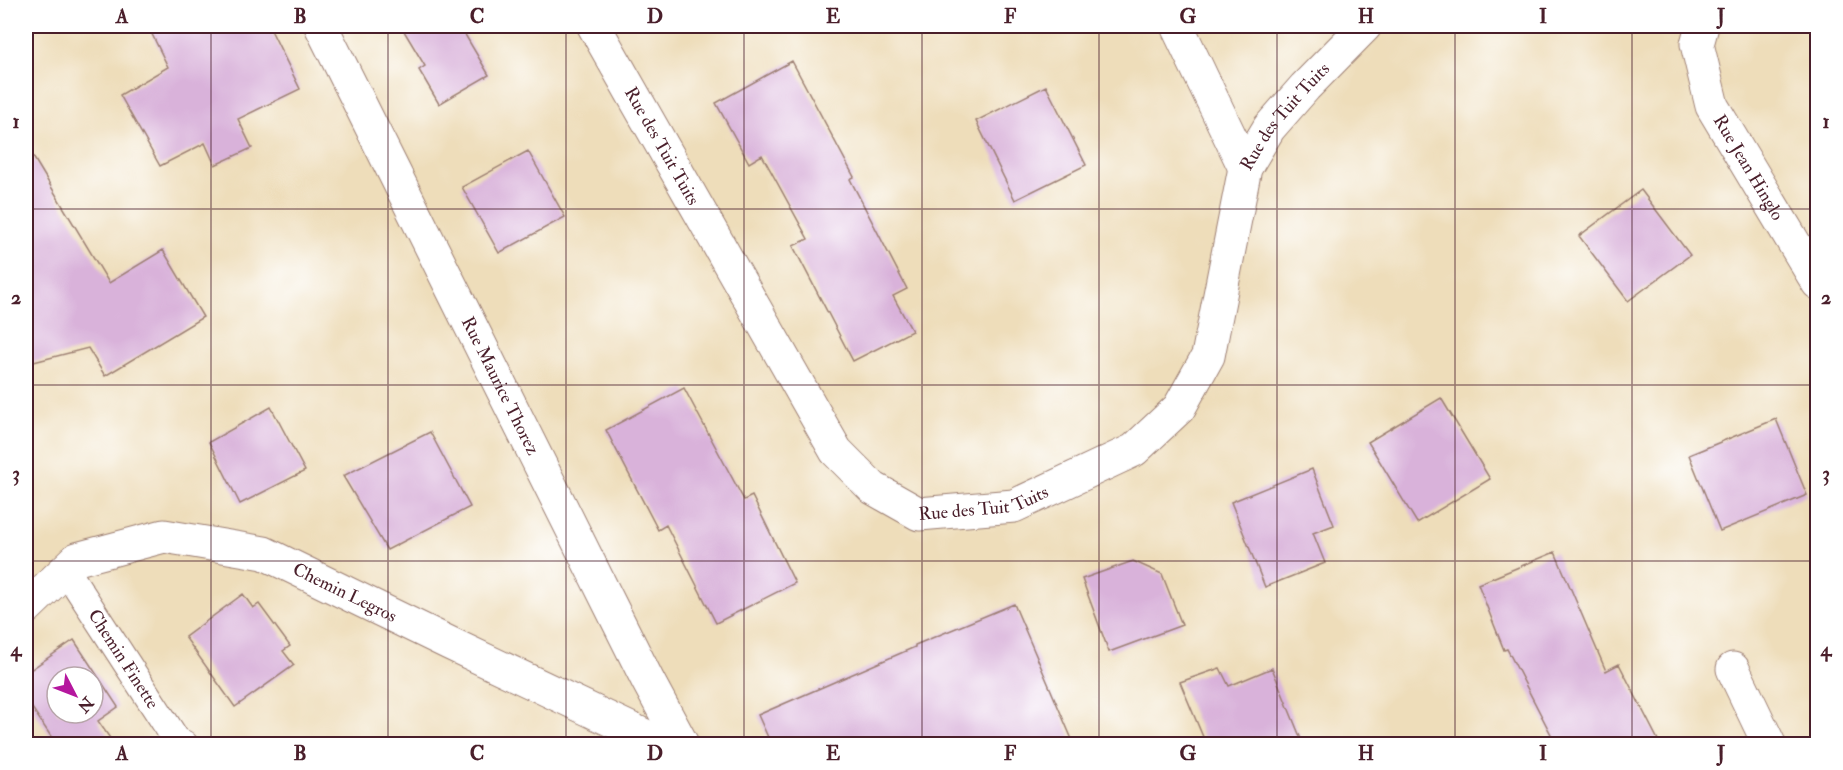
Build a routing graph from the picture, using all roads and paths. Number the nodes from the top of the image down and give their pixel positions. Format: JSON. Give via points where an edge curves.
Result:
{"nodes":[{"id":1,"x":321,"y":26,"type":"edge"},
{"id":2,"x":594,"y":26,"type":"edge"},
{"id":3,"x":1177,"y":26,"type":"edge"},
{"id":4,"x":1365,"y":26,"type":"edge"},
{"id":5,"x":1693,"y":32,"type":"edge"},
{"id":6,"x":1245,"y":168,"type":"junction"},
{"id":7,"x":1818,"y":283,"type":"edge"},
{"id":8,"x":66,"y":570,"type":"junction"},
{"id":9,"x":26,"y":608,"type":"edge"},
{"id":10,"x":1733,"y":669,"type":"dead end"},
{"id":11,"x":184,"y":744,"type":"edge"},
{"id":12,"x":662,"y":744,"type":"edge"},
{"id":13,"x":682,"y":744,"type":"edge"},
{"id":14,"x":1769,"y":744,"type":"edge"}],
"edges":[{"from":1,"to":13,"type":"street","name":"Rue Maurice Thorez"},
{"from":2,"to":6,"type":"street","name":"Rue des Tuit Tuits","via":[[836,451],[873,488],[919,514],[1014,506],[1134,450],[1179,408],[1208,356]]},
{"from":3,"to":6,"type":"street"},
{"from":4,"to":6,"type":"street","name":"Rue des Tuit Tuits","via":[[1269,128]]},
{"from":5,"to":7,"type":"street","name":"Rue Jean Hinglo","via":[[1712,106]]},
{"from":8,"to":9,"type":"street","name":"Chemin Legros"},
{"from":8,"to":11,"type":"lane","name":"Chemin Finette","via":[[177,741]]},
{"from":8,"to":12,"type":"street","name":"Chemin Legros","via":[[77,559],[164,536],[264,553]]},
{"from":10,"to":14,"type":"street"}]}
